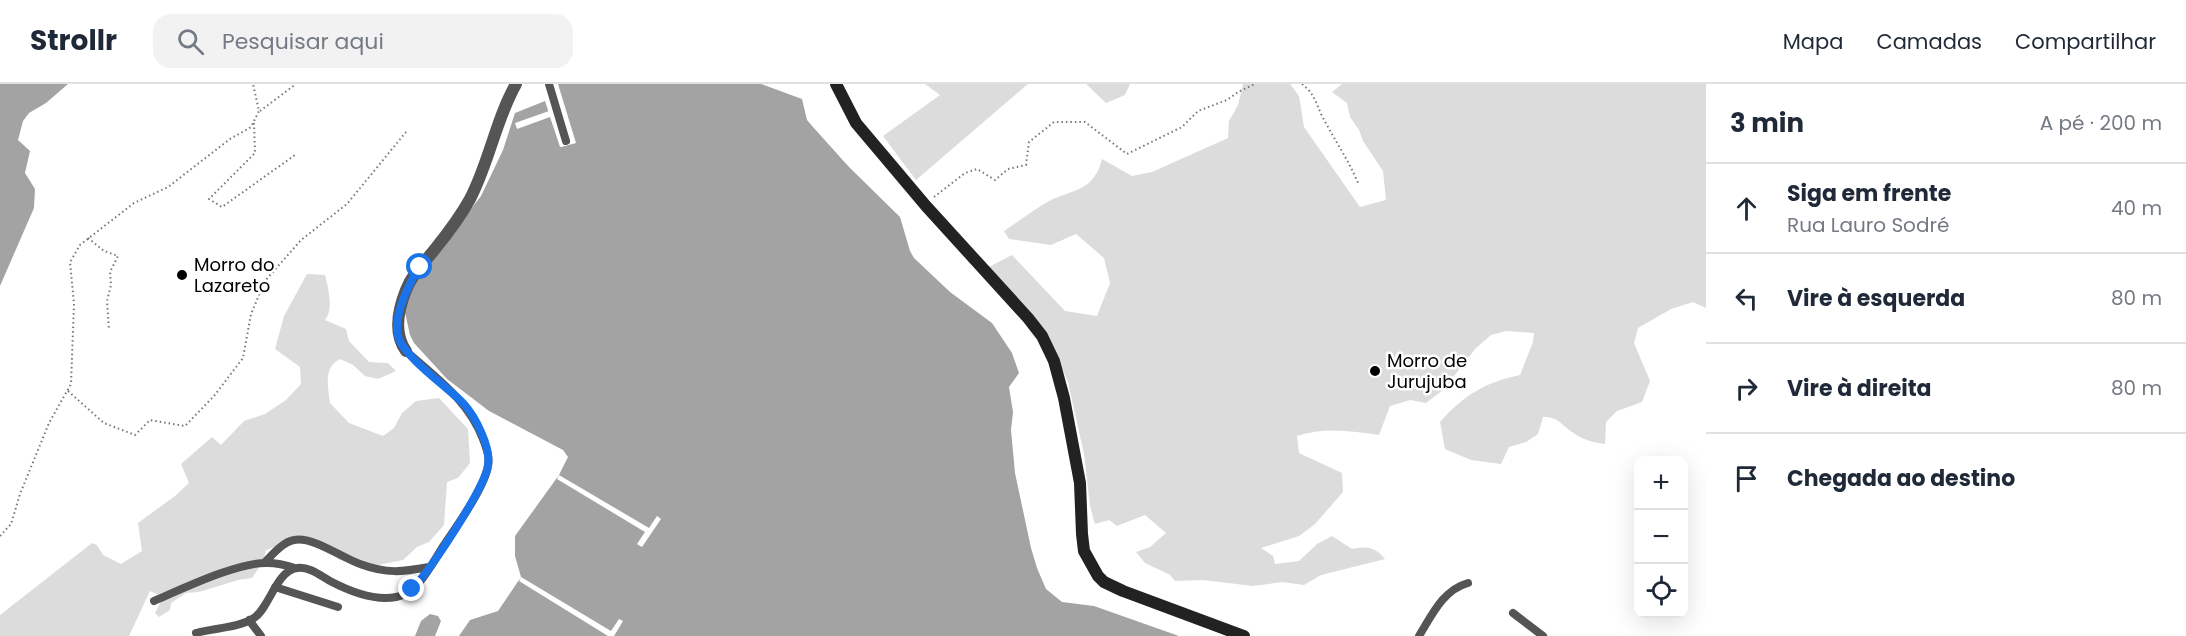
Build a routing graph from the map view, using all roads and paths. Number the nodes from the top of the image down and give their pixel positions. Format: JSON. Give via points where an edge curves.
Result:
{"nodes":[{"id":1,"x":253,"y":84,"type":"edge"},
{"id":2,"x":296,"y":84,"type":"edge"},
{"id":3,"x":516,"y":84,"type":"edge"},
{"id":4,"x":549,"y":84,"type":"edge"},
{"id":5,"x":836,"y":84,"type":"edge"},
{"id":6,"x":1255,"y":84,"type":"edge"},
{"id":7,"x":1302,"y":84,"type":"edge"},
{"id":8,"x":257,"y":113,"type":"junction"},
{"id":9,"x":254,"y":123,"type":"junction"},
{"id":10,"x":406,"y":132,"type":"dead end"},
{"id":11,"x":566,"y":141,"type":"dead end"},
{"id":12,"x":295,"y":155,"type":"dead end"},
{"id":13,"x":1358,"y":183,"type":"dead end"},
{"id":14,"x":926,"y":206,"type":"junction"},
{"id":15,"x":88,"y":238,"type":"junction"},
{"id":16,"x":109,"y":330,"type":"dead end"},
{"id":17,"x":406,"y":351,"type":"joint"},
{"id":18,"x":68,"y":391,"type":"junction"},
{"id":19,"x":0,"y":536,"type":"edge"},
{"id":20,"x":265,"y":562,"type":"junction"},
{"id":21,"x":429,"y":567,"type":"junction"},
{"id":22,"x":295,"y":568,"type":"junction"},
{"id":23,"x":1468,"y":583,"type":"dead end"},
{"id":24,"x":275,"y":587,"type":"junction"},
{"id":25,"x":154,"y":601,"type":"dead end"},
{"id":26,"x":338,"y":607,"type":"dead end"},
{"id":27,"x":1514,"y":613,"type":"dead end"},
{"id":28,"x":249,"y":620,"type":"junction"},
{"id":29,"x":196,"y":633,"type":"dead end"},
{"id":30,"x":261,"y":636,"type":"edge"},
{"id":31,"x":1244,"y":636,"type":"edge"},
{"id":32,"x":1419,"y":636,"type":"edge"},
{"id":33,"x":1543,"y":636,"type":"edge"}],
"edges":[{"from":1,"to":8,"type":"path"},
{"from":2,"to":8,"type":"path"},
{"from":3,"to":17,"type":"street","via":[[470,199],[405,291],[397,328]]},
{"from":4,"to":11,"type":"lane"},
{"from":5,"to":14,"type":"street","via":[[856,123]]},
{"from":6,"to":14,"type":"path","via":[[1198,111],[1182,127],[1127,154],[1085,122],[1054,122],[1029,142],[1026,165],[1008,169],[995,180],[976,169],[965,173]]},
{"from":7,"to":13,"type":"path","via":[[1312,92]]},
{"from":8,"to":9,"type":"path"},
{"from":9,"to":12,"type":"path","via":[[255,153],[208,199],[222,207]]},
{"from":9,"to":15,"type":"path","via":[[168,187],[134,203]]},
{"from":10,"to":18,"type":"path","via":[[347,204],[301,240],[265,281],[251,314],[243,358],[185,426],[150,420],[135,435],[104,423]]},
{"from":14,"to":31,"type":"street","via":[[1028,318],[1048,347],[1064,398],[1076,459],[1084,551],[1098,576],[1123,591]]},
{"from":15,"to":16,"type":"path","via":[[118,256],[110,272]]},
{"from":15,"to":18,"type":"path","via":[[70,262],[74,304]]},
{"from":17,"to":21,"type":"lane","via":[[470,412],[489,459],[479,488]]},
{"from":18,"to":19,"type":"path","via":[[49,423],[11,524]]},
{"from":20,"to":21,"type":"lane","via":[[283,545],[305,539],[360,564],[397,573]]},
{"from":20,"to":22,"type":"lane"},
{"from":20,"to":25,"type":"lane","via":[[195,583]]},
{"from":21,"to":22,"type":"lane","via":[[403,595],[381,598],[336,584],[306,568]]},
{"from":22,"to":24,"type":"lane"},
{"from":23,"to":32,"type":"lane","via":[[1448,593]]},
{"from":24,"to":26,"type":"lane"},
{"from":24,"to":28,"type":"lane","via":[[262,610]]},
{"from":27,"to":33,"type":"lane"},
{"from":28,"to":29,"type":"lane"},
{"from":28,"to":30,"type":"lane"}]}
